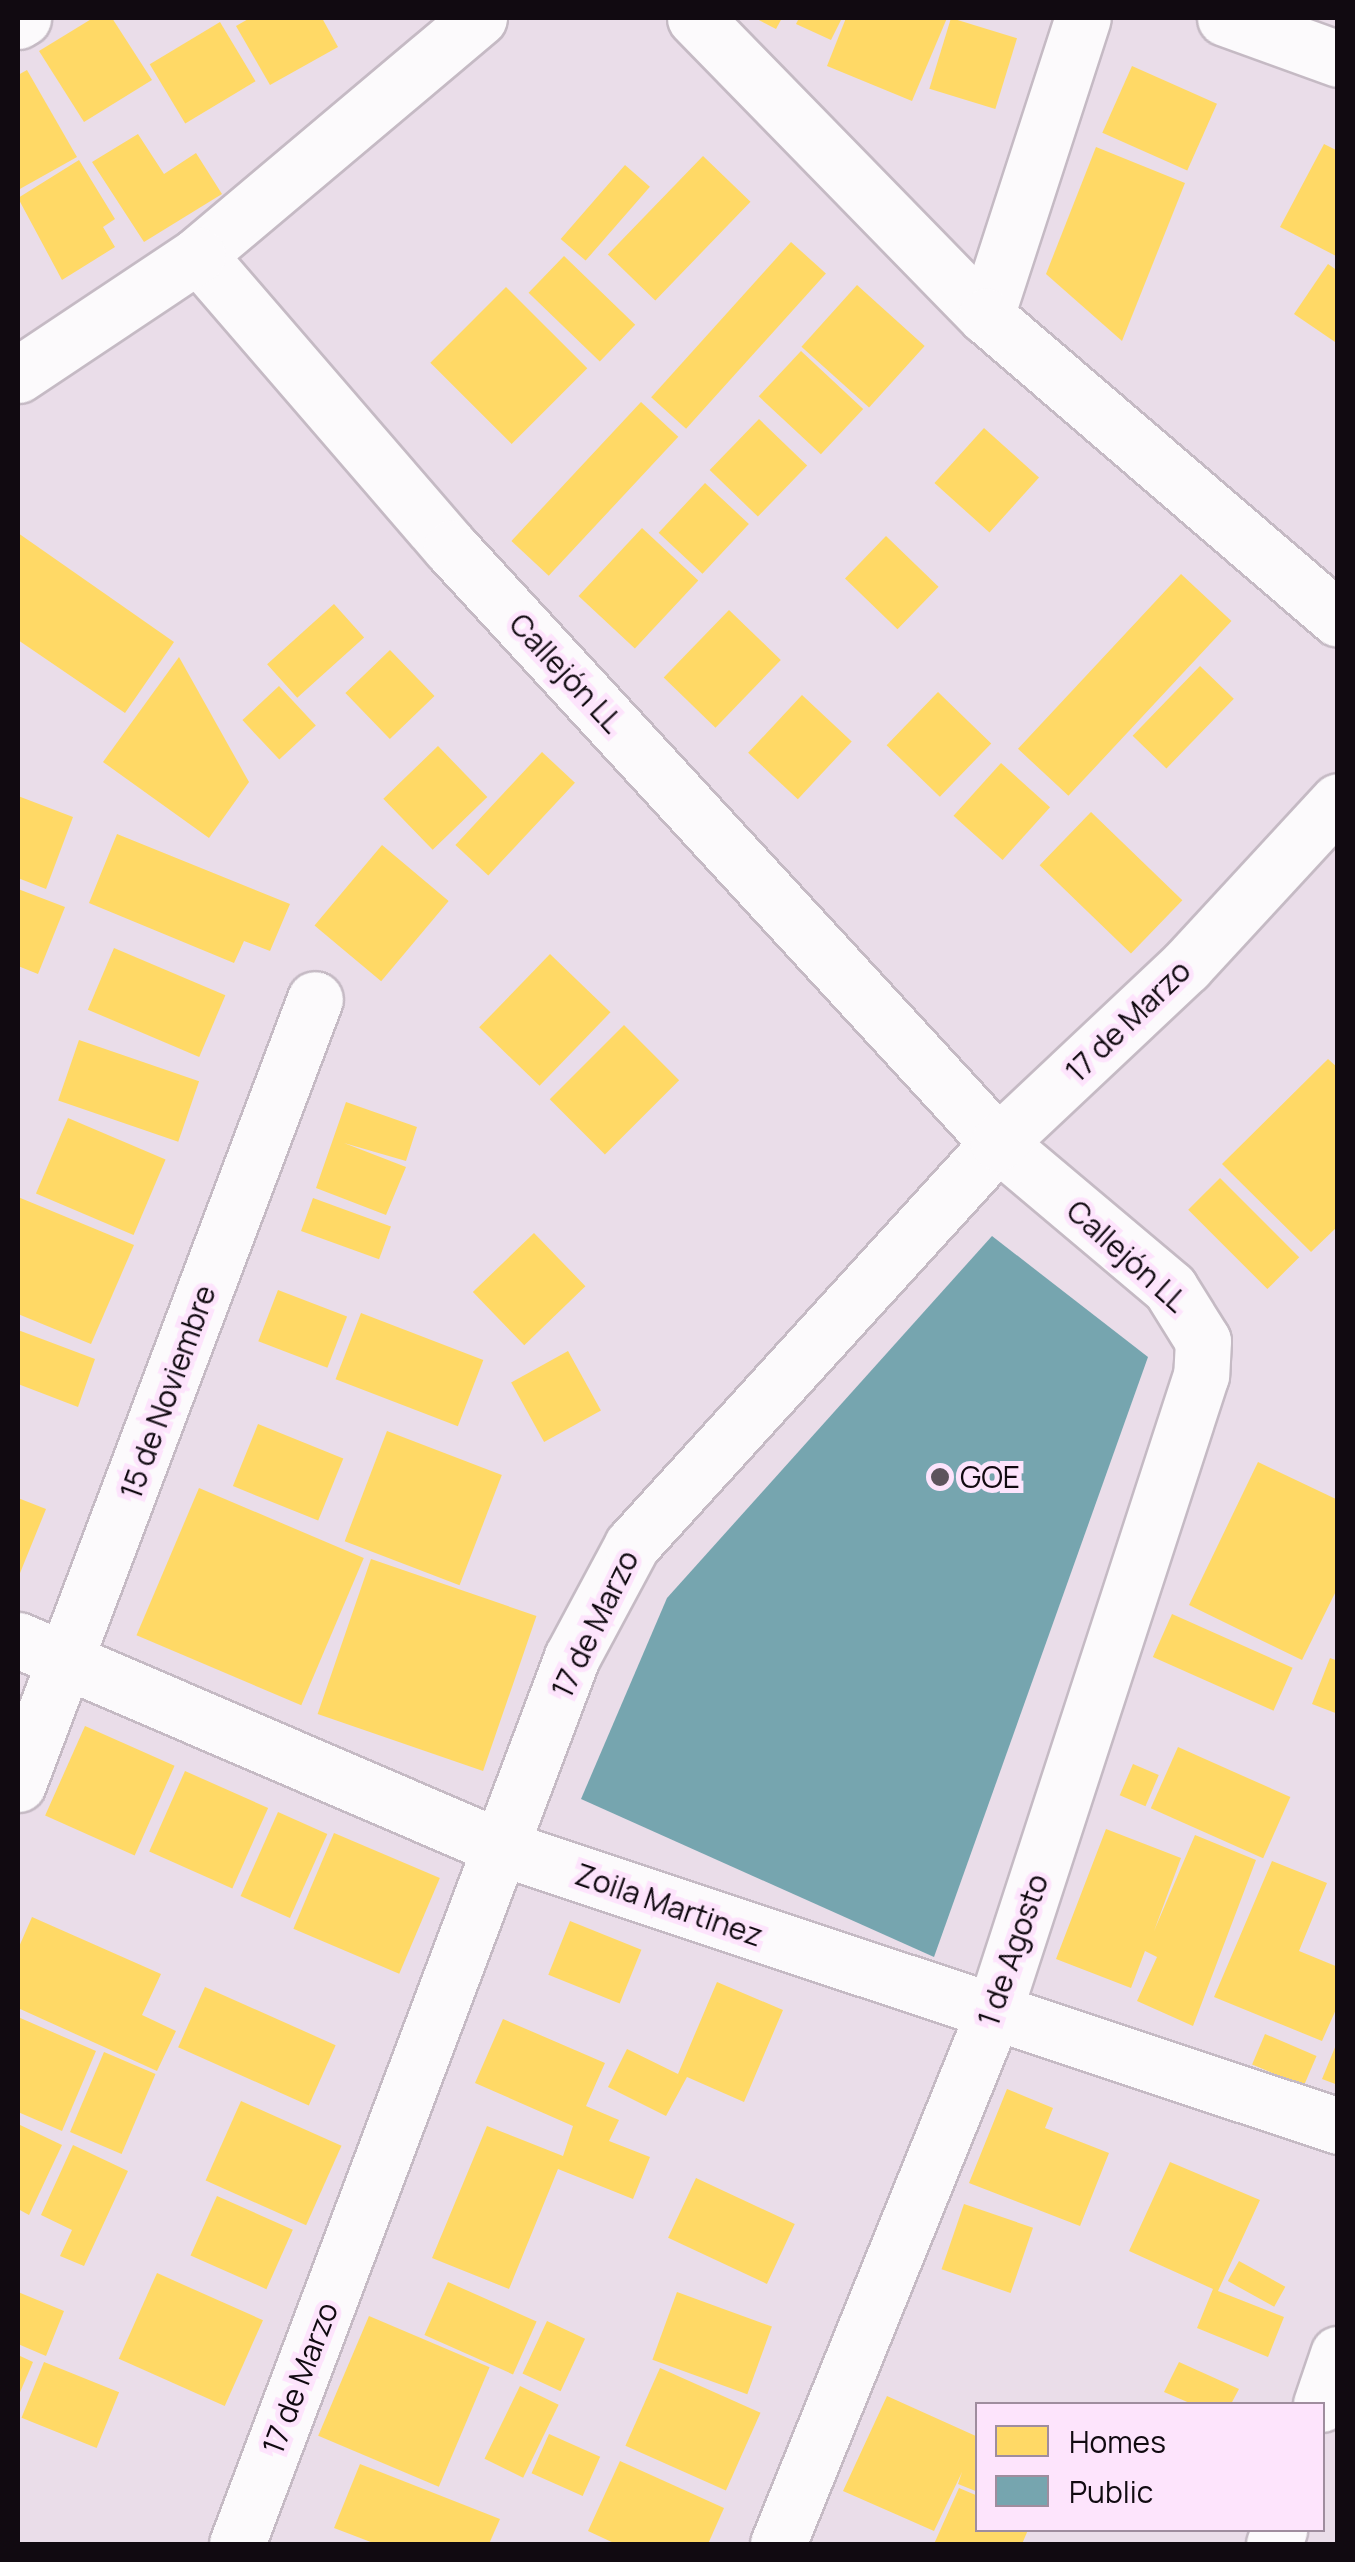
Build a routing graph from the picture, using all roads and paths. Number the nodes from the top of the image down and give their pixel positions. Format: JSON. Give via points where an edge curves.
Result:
{"nodes":[{"id":1,"x":479,"y":18,"type":"edge"},
{"id":2,"x":695,"y":18,"type":"edge"},
{"id":3,"x":1083,"y":18,"type":"edge"},
{"id":4,"x":1225,"y":18,"type":"edge"},
{"id":5,"x":1338,"y":59,"type":"edge"},
{"id":6,"x":198,"y":255,"type":"junction"},
{"id":7,"x":986,"y":316,"type":"junction"},
{"id":8,"x":18,"y":374,"type":"edge"},
{"id":9,"x":1338,"y":620,"type":"edge"},
{"id":10,"x":1336,"y":803,"type":"edge"},
{"id":11,"x":314,"y":999,"type":"dead end"},
{"id":12,"x":998,"y":1143,"type":"junction"},
{"id":13,"x":1203,"y":1340,"type":"joint"},
{"id":14,"x":18,"y":1640,"type":"edge"},
{"id":15,"x":69,"y":1658,"type":"junction"},
{"id":16,"x":18,"y":1784,"type":"edge"},
{"id":17,"x":502,"y":1848,"type":"junction"},
{"id":18,"x":993,"y":2014,"type":"junction"},
{"id":19,"x":1338,"y":2126,"type":"edge"},
{"id":20,"x":1338,"y":2354,"type":"edge"},
{"id":21,"x":1321,"y":2402,"type":"edge"},
{"id":22,"x":237,"y":2544,"type":"edge"},
{"id":23,"x":778,"y":2544,"type":"edge"}],
"edges":[{"from":1,"to":6,"type":"street"},
{"from":2,"to":7,"type":"street"},
{"from":3,"to":7,"type":"street"},
{"from":4,"to":5,"type":"street"},
{"from":6,"to":8,"type":"street"},
{"from":6,"to":12,"type":"street","name":"Callejón LL","via":[[451,548]]},
{"from":7,"to":9,"type":"street"},
{"from":10,"to":12,"type":"street","name":"17 de Marzo","via":[[1186,966]]},
{"from":11,"to":15,"type":"street","name":"15 de Noviembre"},
{"from":12,"to":13,"type":"street","name":"Callejón LL","via":[[1170,1288]]},
{"from":12,"to":17,"type":"street","name":"17 de Marzo","via":[[632,1545],[572,1657]]},
{"from":13,"to":18,"type":"street","name":"1 de Agosto","via":[[1202,1375]]},
{"from":14,"to":15,"type":"street","name":"Zoila Martinez"},
{"from":15,"to":16,"type":"street","name":"15 de Noviembre"},
{"from":15,"to":17,"type":"street","name":"Zoila Martinez"},
{"from":17,"to":18,"type":"street","name":"Zoila Martinez"},
{"from":17,"to":22,"type":"street","name":"17 de Marzo"},
{"from":18,"to":19,"type":"street","name":"Zoila Martinez"},
{"from":18,"to":23,"type":"street","name":"1 de Agosto"},
{"from":20,"to":21,"type":"street"}]}
